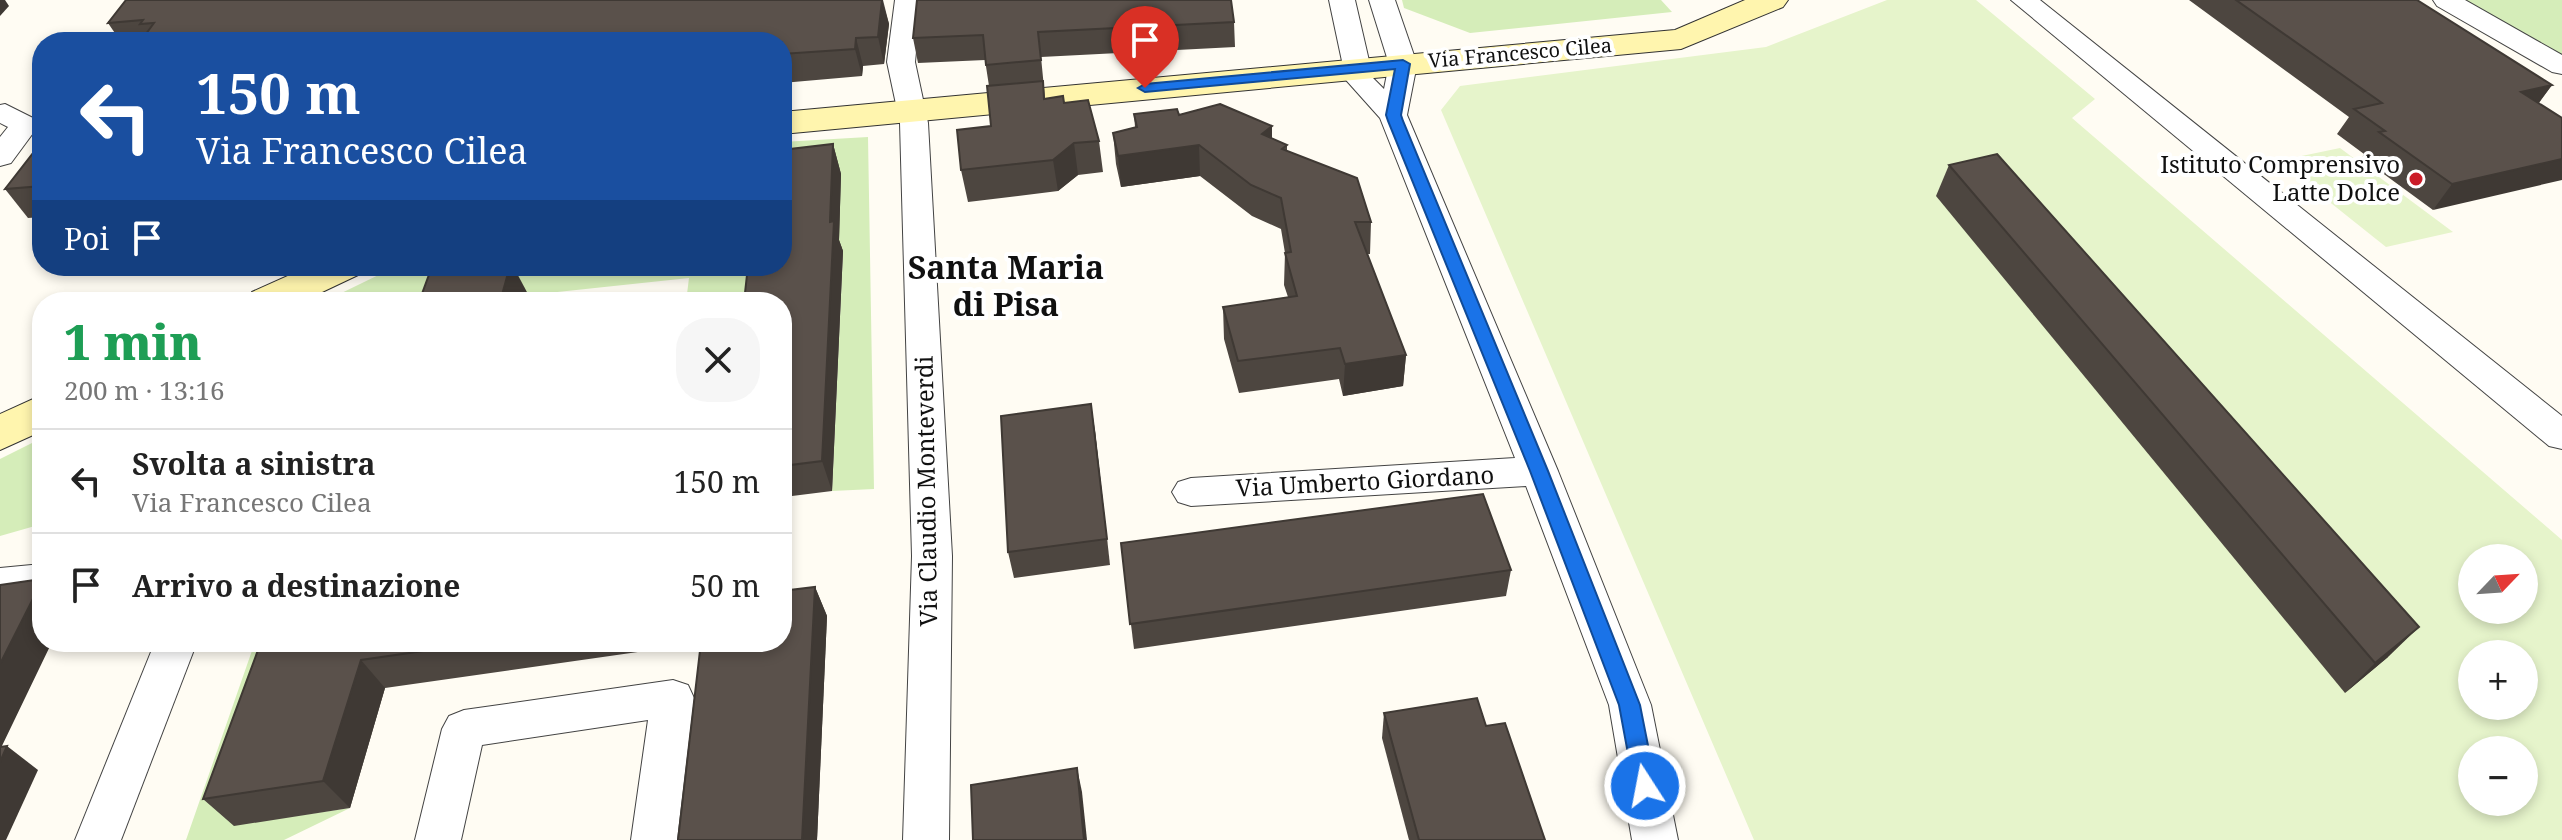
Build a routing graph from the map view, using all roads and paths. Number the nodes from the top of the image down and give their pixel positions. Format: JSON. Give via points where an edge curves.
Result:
{"nodes":[{"id":1,"x":908,"y":0,"type":"edge"},
{"id":2,"x":1342,"y":0,"type":"edge"},
{"id":3,"x":1382,"y":0,"type":"edge"},
{"id":4,"x":1772,"y":0,"type":"edge"},
{"id":5,"x":2024,"y":0,"type":"edge"},
{"id":6,"x":2446,"y":0,"type":"edge"},
{"id":7,"x":1403,"y":64,"type":"junction"},
{"id":8,"x":2562,"y":66,"type":"edge"},
{"id":9,"x":1359,"y":74,"type":"junction"},
{"id":10,"x":913,"y":110,"type":"junction"},
{"id":11,"x":0,"y":114,"type":"edge"},
{"id":12,"x":1393,"y":115,"type":"junction"},
{"id":13,"x":792,"y":122,"type":"edge"},
{"id":14,"x":0,"y":157,"type":"edge"},
{"id":15,"x":322,"y":276,"type":"edge"},
{"id":16,"x":288,"y":292,"type":"edge"},
{"id":17,"x":32,"y":407,"type":"edge"},
{"id":18,"x":32,"y":416,"type":"edge"},
{"id":19,"x":0,"y":421,"type":"edge"},
{"id":20,"x":0,"y":434,"type":"edge"},
{"id":21,"x":2562,"y":436,"type":"edge"},
{"id":22,"x":1539,"y":471,"type":"junction"},
{"id":23,"x":1191,"y":492,"type":"dead end"},
{"id":24,"x":32,"y":581,"type":"edge"},
{"id":25,"x":0,"y":584,"type":"edge"},
{"id":26,"x":172,"y":652,"type":"edge"},
{"id":27,"x":98,"y":840,"type":"edge"},
{"id":28,"x":438,"y":840,"type":"edge"},
{"id":29,"x":654,"y":840,"type":"edge"},
{"id":30,"x":926,"y":840,"type":"edge"},
{"id":31,"x":1655,"y":840,"type":"edge"}],
"edges":[{"from":1,"to":10,"type":"street","name":"Via Claudio Monteverdi","via":[[901,62]]},
{"from":2,"to":9,"type":"street"},
{"from":3,"to":7,"type":"street"},
{"from":4,"to":7,"type":"street","name":"Via Francesco Cilea","via":[[1681,39]]},
{"from":5,"to":21,"type":"street"},
{"from":6,"to":8,"type":"street"},
{"from":7,"to":9,"type":"street","name":"Via Francesco Cilea"},
{"from":7,"to":12,"type":"street"},
{"from":9,"to":10,"type":"street","name":"Via Francesco Cilea"},
{"from":9,"to":12,"type":"street"},
{"from":10,"to":13,"type":"street","name":"Via Francesco Cilea"},
{"from":10,"to":30,"type":"street","name":"Via Claudio Monteverdi","via":[[932,556]]},
{"from":11,"to":14,"type":"street","via":[[25,125]]},
{"from":12,"to":22,"type":"street"},
{"from":15,"to":16,"type":"street"},
{"from":17,"to":19,"type":"street"},
{"from":18,"to":20,"type":"street"},
{"from":22,"to":23,"type":"street","name":"Via Umberto Giordano"},
{"from":22,"to":31,"type":"street","via":[[1630,705]]},
{"from":24,"to":25,"type":"street"},
{"from":26,"to":27,"type":"street"},
{"from":28,"to":29,"type":"street","via":[[464,729],[673,698]]}]}
